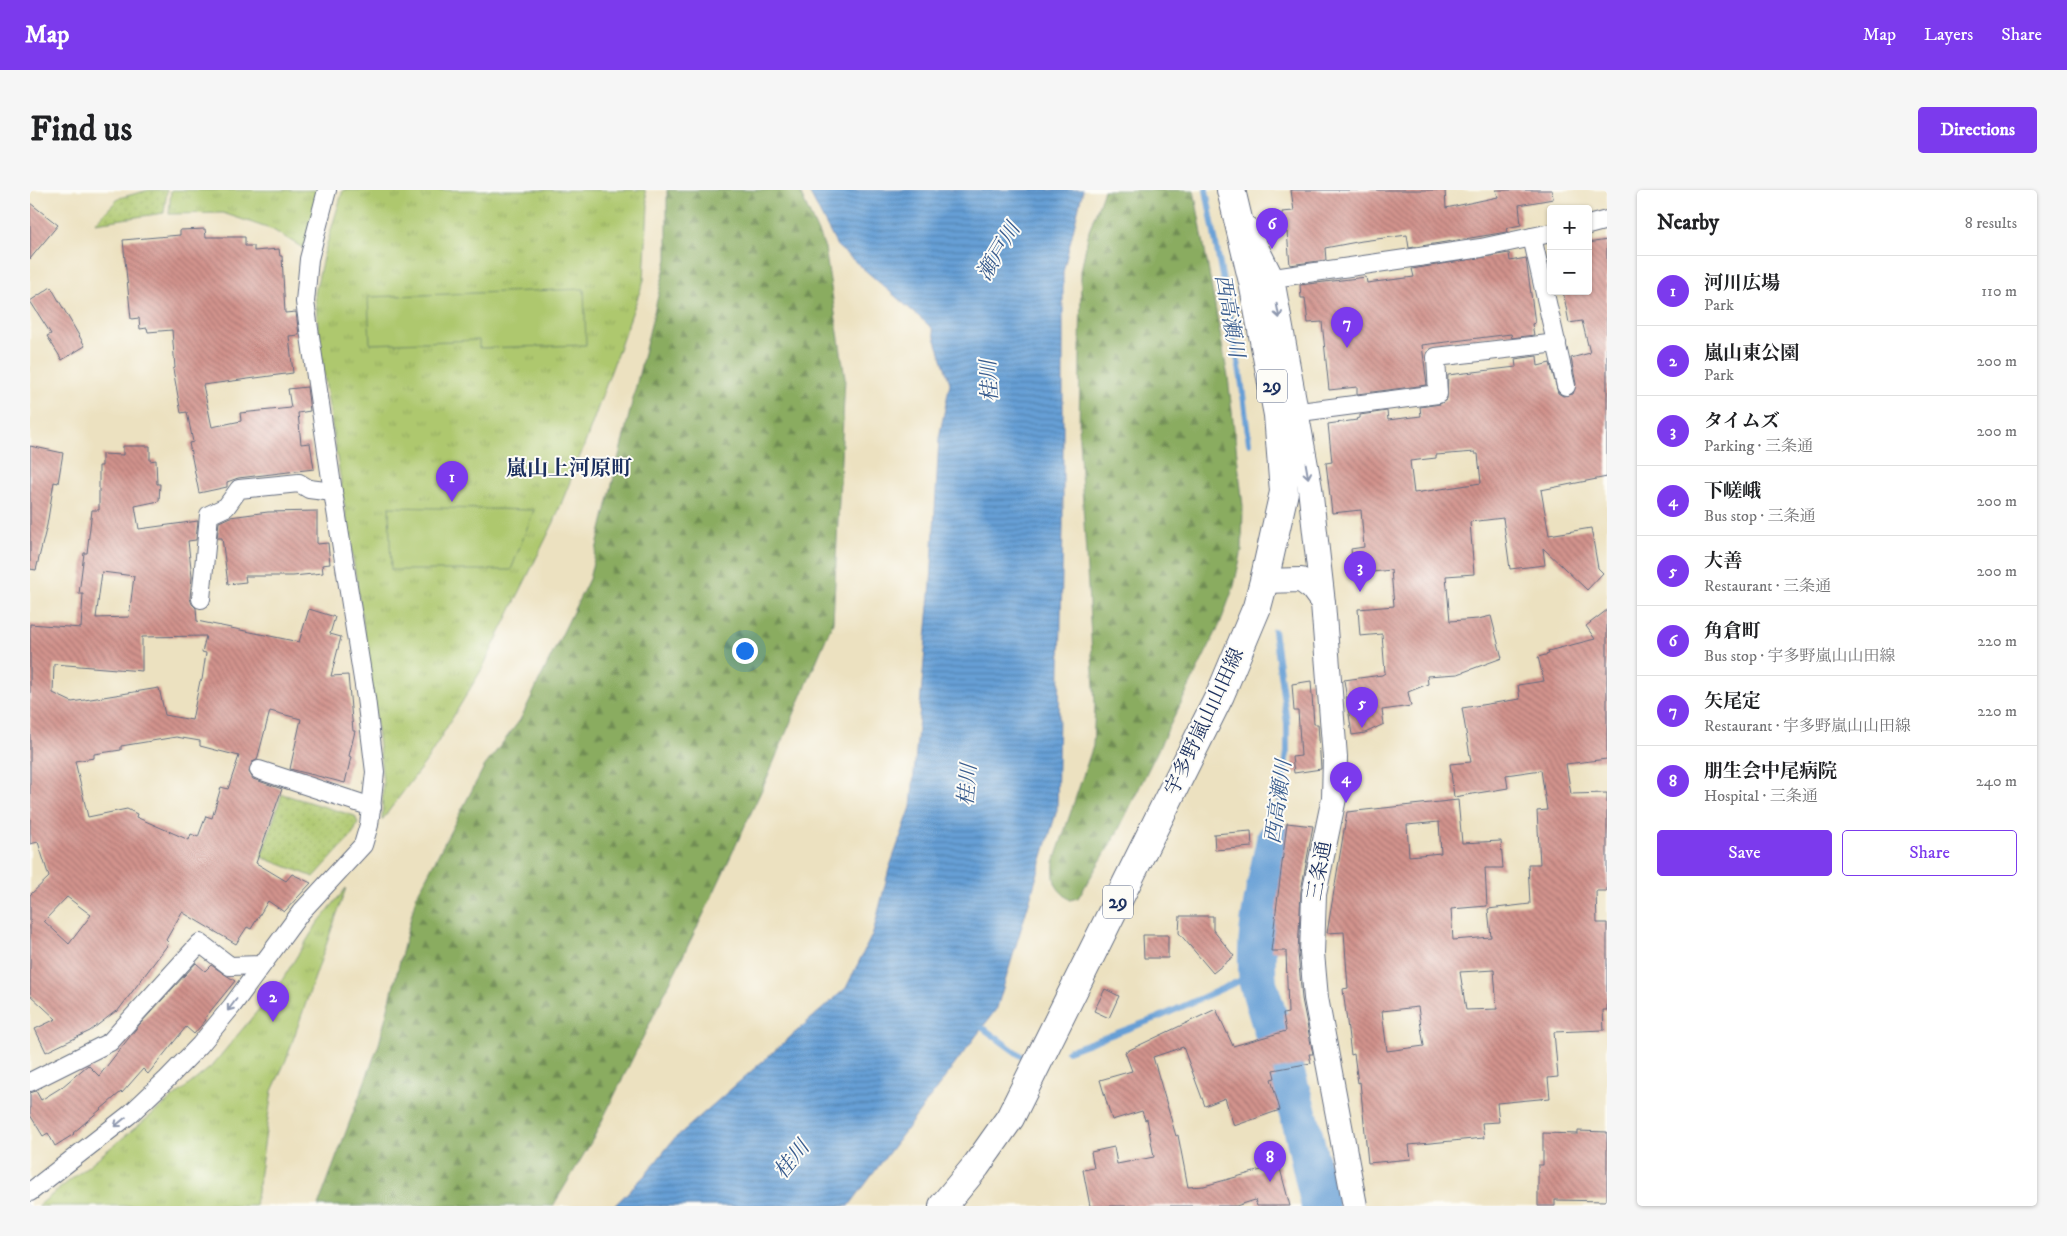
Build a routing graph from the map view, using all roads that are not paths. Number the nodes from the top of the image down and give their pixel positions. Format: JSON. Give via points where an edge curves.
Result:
{"nodes":[{"id":1,"x":328,"y":190,"type":"edge"},
{"id":2,"x":1232,"y":196,"type":"edge"},
{"id":3,"x":1607,"y":220,"type":"edge"},
{"id":4,"x":1592,"y":223,"type":"edge"},
{"id":5,"x":1547,"y":234,"type":"edge"},
{"id":6,"x":1532,"y":237,"type":"junction"},
{"id":7,"x":1262,"y":280,"type":"junction"},
{"id":8,"x":1556,"y":343,"type":"junction"},
{"id":9,"x":1566,"y":386,"type":"dead end"},
{"id":10,"x":1287,"y":414,"type":"junction"},
{"id":11,"x":333,"y":492,"type":"junction"},
{"id":12,"x":1284,"y":492,"type":"junction"},
{"id":13,"x":1264,"y":582,"type":"junction"},
{"id":14,"x":201,"y":599,"type":"dead end"},
{"id":15,"x":1323,"y":602,"type":"junction"},
{"id":16,"x":259,"y":770,"type":"dead end"},
{"id":17,"x":372,"y":807,"type":"junction"},
{"id":18,"x":261,"y":966,"type":"junction"},
{"id":19,"x":30,"y":1082,"type":"edge"},
{"id":20,"x":30,"y":1192,"type":"edge"},
{"id":21,"x":942,"y":1206,"type":"edge"},
{"id":22,"x":1355,"y":1206,"type":"edge"}],
"edges":[{"from":1,"to":11,"type":"street","via":[[309,259],[305,302]]},
{"from":2,"to":7,"type":"main road","name":"宇多野嵐山山田線","number":"29"},
{"from":3,"to":4,"type":"street"},
{"from":5,"to":6,"type":"street"},
{"from":6,"to":7,"type":"street","via":[[1481,248]]},
{"from":6,"to":8,"type":"street"},
{"from":7,"to":10,"type":"main road","name":"宇多野嵐山山田線","number":"29"},
{"from":8,"to":9,"type":"street"},
{"from":8,"to":10,"type":"street","via":[[1436,358],[1438,394]]},
{"from":10,"to":12,"type":"main road","name":"宇多野嵐山山田線","number":"29"},
{"from":10,"to":15,"type":"main road","one_way":true,"via":[[1310,488]]},
{"from":11,"to":14,"type":"street","via":[[309,489],[298,483],[239,489],[226,507],[210,515]]},
{"from":11,"to":17,"type":"street","via":[[366,698],[375,772]]},
{"from":12,"to":13,"type":"main road","name":"宇多野嵐山山田線","number":"29"},
{"from":12,"to":15,"type":"main road","via":[[1295,506]]},
{"from":13,"to":15,"type":"main road","via":[[1301,580]]},
{"from":13,"to":21,"type":"main road","name":"宇多野嵐山山田線","number":"29","via":[[1257,607],[1220,695],[1010,1118]]},
{"from":15,"to":22,"type":"main road","name":"三条通","via":[[1335,757],[1334,790],[1314,894],[1312,953],[1316,998]]},
{"from":16,"to":17,"type":"street"},
{"from":17,"to":18,"type":"street","via":[[363,845],[301,912]]},
{"from":18,"to":19,"type":"street","via":[[230,966],[200,943],[110,1042]]},
{"from":18,"to":20,"type":"street","one_way":true,"via":[[200,1045],[167,1080]]}]}
